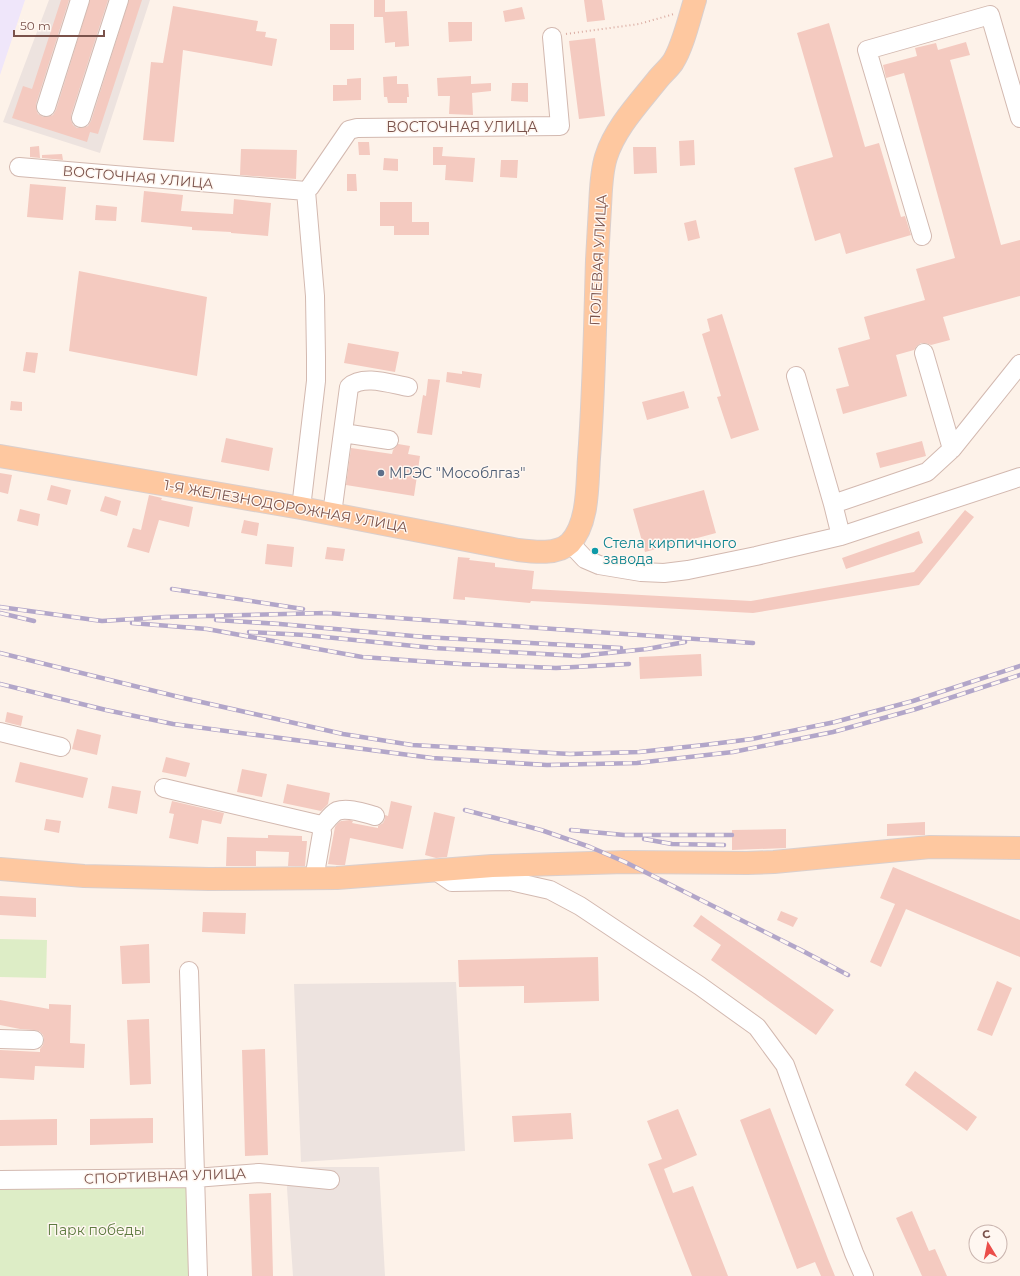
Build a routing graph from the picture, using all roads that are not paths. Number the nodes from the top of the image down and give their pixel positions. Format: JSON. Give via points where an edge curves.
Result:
{"nodes":[{"id":1,"x":80,"y":0,"type":"edge"},
{"id":2,"x":119,"y":0,"type":"edge"},
{"id":3,"x":693,"y":4,"type":"edge"},
{"id":4,"x":552,"y":37,"type":"road end"},
{"id":5,"x":46,"y":107,"type":"dead end"},
{"id":6,"x":81,"y":118,"type":"dead end"},
{"id":7,"x":1020,"y":118,"type":"edge"},
{"id":8,"x":19,"y":167,"type":"dead end"},
{"id":9,"x":306,"y":191,"type":"junction"},
{"id":10,"x":922,"y":236,"type":"dead end"},
{"id":11,"x":924,"y":353,"type":"dead end"},
{"id":12,"x":1020,"y":364,"type":"edge"},
{"id":13,"x":796,"y":376,"type":"dead end"},
{"id":14,"x":408,"y":387,"type":"dead end"},
{"id":15,"x":343,"y":433,"type":"junction"},
{"id":16,"x":389,"y":440,"type":"dead end"},
{"id":17,"x":952,"y":449,"type":"junction"},
{"id":18,"x":0,"y":456,"type":"edge"},
{"id":19,"x":1020,"y":477,"type":"edge"},
{"id":20,"x":833,"y":504,"type":"junction"},
{"id":21,"x":301,"y":508,"type":"junction"},
{"id":22,"x":332,"y":514,"type":"junction"},
{"id":23,"x":841,"y":536,"type":"junction"},
{"id":24,"x":570,"y":543,"type":"junction"},
{"id":25,"x":0,"y":732,"type":"edge"},
{"id":26,"x":61,"y":747,"type":"dead end"},
{"id":27,"x":164,"y":788,"type":"dead end"},
{"id":28,"x":375,"y":816,"type":"dead end"},
{"id":29,"x":321,"y":827,"type":"junction"},
{"id":30,"x":1020,"y":848,"type":"edge"},
{"id":31,"x":0,"y":869,"type":"edge"},
{"id":32,"x":436,"y":871,"type":"junction"},
{"id":33,"x":314,"y":879,"type":"junction"},
{"id":34,"x":190,"y":971,"type":"dead end"},
{"id":35,"x":0,"y":1039,"type":"edge"},
{"id":36,"x":34,"y":1040,"type":"dead end"},
{"id":37,"x":195,"y":1178,"type":"junction"},
{"id":38,"x":0,"y":1180,"type":"edge"},
{"id":39,"x":330,"y":1180,"type":"dead end"},
{"id":40,"x":198,"y":1276,"type":"edge"},
{"id":41,"x":864,"y":1276,"type":"edge"}],
"edges":[{"from":1,"to":5,"type":"street"},
{"from":2,"to":6,"type":"street"},
{"from":3,"to":24,"type":"main road","name":"ПОЛЕВАЯ УЛИЦА","via":[[673,62],[616,133],[606,156],[601,179],[587,492],[582,522]]},
{"from":4,"to":9,"type":"street","name":"ВОСТОЧНАЯ УЛИЦА","via":[[560,126],[356,128],[349,130]]},
{"from":7,"to":10,"type":"street","via":[[990,16],[867,50]]},
{"from":8,"to":9,"type":"street","name":"ВОСТОЧНАЯ УЛИЦА"},
{"from":9,"to":21,"type":"street","via":[[315,296],[316,381]]},
{"from":11,"to":17,"type":"street"},
{"from":12,"to":17,"type":"street"},
{"from":13,"to":20,"type":"street"},
{"from":14,"to":15,"type":"street","via":[[368,380],[354,383],[349,387]]},
{"from":15,"to":16,"type":"street"},
{"from":15,"to":22,"type":"street"},
{"from":17,"to":20,"type":"street","via":[[927,472]]},
{"from":18,"to":21,"type":"main road","name":"1-Я ЖЕЛЕЗНОДОРОЖНАЯ УЛИЦА"},
{"from":19,"to":23,"type":"street"},
{"from":20,"to":23,"type":"street"},
{"from":21,"to":22,"type":"main road","name":"1-Я ЖЕЛЕЗНОДОРОЖНАЯ УЛИЦА"},
{"from":22,"to":24,"type":"main road","name":"1-Я ЖЕЛЕЗНОДОРОЖНАЯ УЛИЦА","via":[[533,552],[562,548]]},
{"from":23,"to":24,"type":"street","via":[[756,556],[664,573],[599,565],[585,559]]},
{"from":25,"to":26,"type":"street"},
{"from":27,"to":29,"type":"street","via":[[309,821]]},
{"from":28,"to":29,"type":"street","via":[[345,810],[337,811]]},
{"from":29,"to":33,"type":"street"},
{"from":30,"to":32,"type":"main road","via":[[930,847],[774,862],[625,862],[492,866]]},
{"from":31,"to":33,"type":"main road","via":[[84,876]]},
{"from":32,"to":33,"type":"main road"},
{"from":32,"to":41,"type":"street","via":[[452,882],[510,881],[550,890],[580,906],[757,1027],[785,1065]]},
{"from":34,"to":37,"type":"street"},
{"from":35,"to":36,"type":"street"},
{"from":37,"to":38,"type":"street","name":"СПОРТИВНАЯ УЛИЦА"},
{"from":37,"to":39,"type":"street","name":"СПОРТИВНАЯ УЛИЦА","via":[[259,1173]]},
{"from":37,"to":40,"type":"street"}]}
